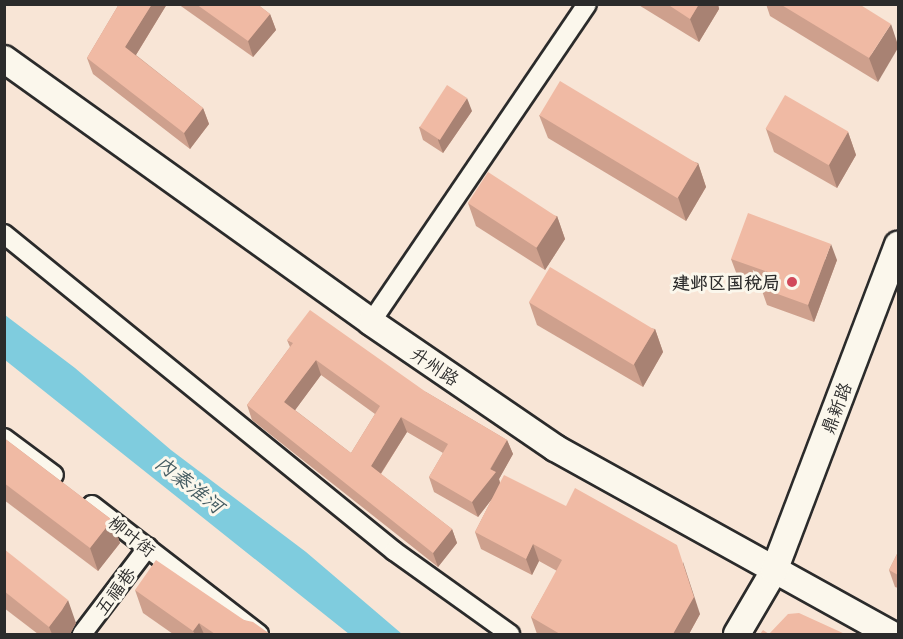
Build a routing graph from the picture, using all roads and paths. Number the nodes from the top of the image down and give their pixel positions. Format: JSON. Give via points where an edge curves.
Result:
{"nodes":[{"id":1,"x":587,"y":4,"type":"edge"},
{"id":2,"x":4,"y":59,"type":"edge"},
{"id":3,"x":4,"y":234,"type":"edge"},
{"id":4,"x":898,"y":245,"type":"edge"},
{"id":5,"x":371,"y":322,"type":"junction"},
{"id":6,"x":4,"y":438,"type":"edge"},
{"id":7,"x":148,"y":548,"type":"junction"},
{"id":8,"x":774,"y":571,"type":"junction"},
{"id":9,"x":82,"y":634,"type":"edge"},
{"id":10,"x":259,"y":634,"type":"edge"},
{"id":11,"x":510,"y":634,"type":"edge"},
{"id":12,"x":737,"y":634,"type":"edge"},
{"id":13,"x":890,"y":634,"type":"edge"}],
"edges":[{"from":1,"to":5,"type":"street"},
{"from":2,"to":5,"type":"main road","name":"升州路"},
{"from":3,"to":11,"type":"street","via":[[394,551]]},
{"from":4,"to":8,"type":"main road","name":"鼎新路"},
{"from":5,"to":8,"type":"main road","name":"升州路","via":[[555,448]]},
{"from":6,"to":7,"type":"street","name":"柳叶街"},
{"from":7,"to":9,"type":"street","name":"五福巷"},
{"from":7,"to":10,"type":"street","name":"柳叶街"},
{"from":8,"to":12,"type":"main road","name":"鼎新路"},
{"from":8,"to":13,"type":"main road","name":"升州路"}]}
